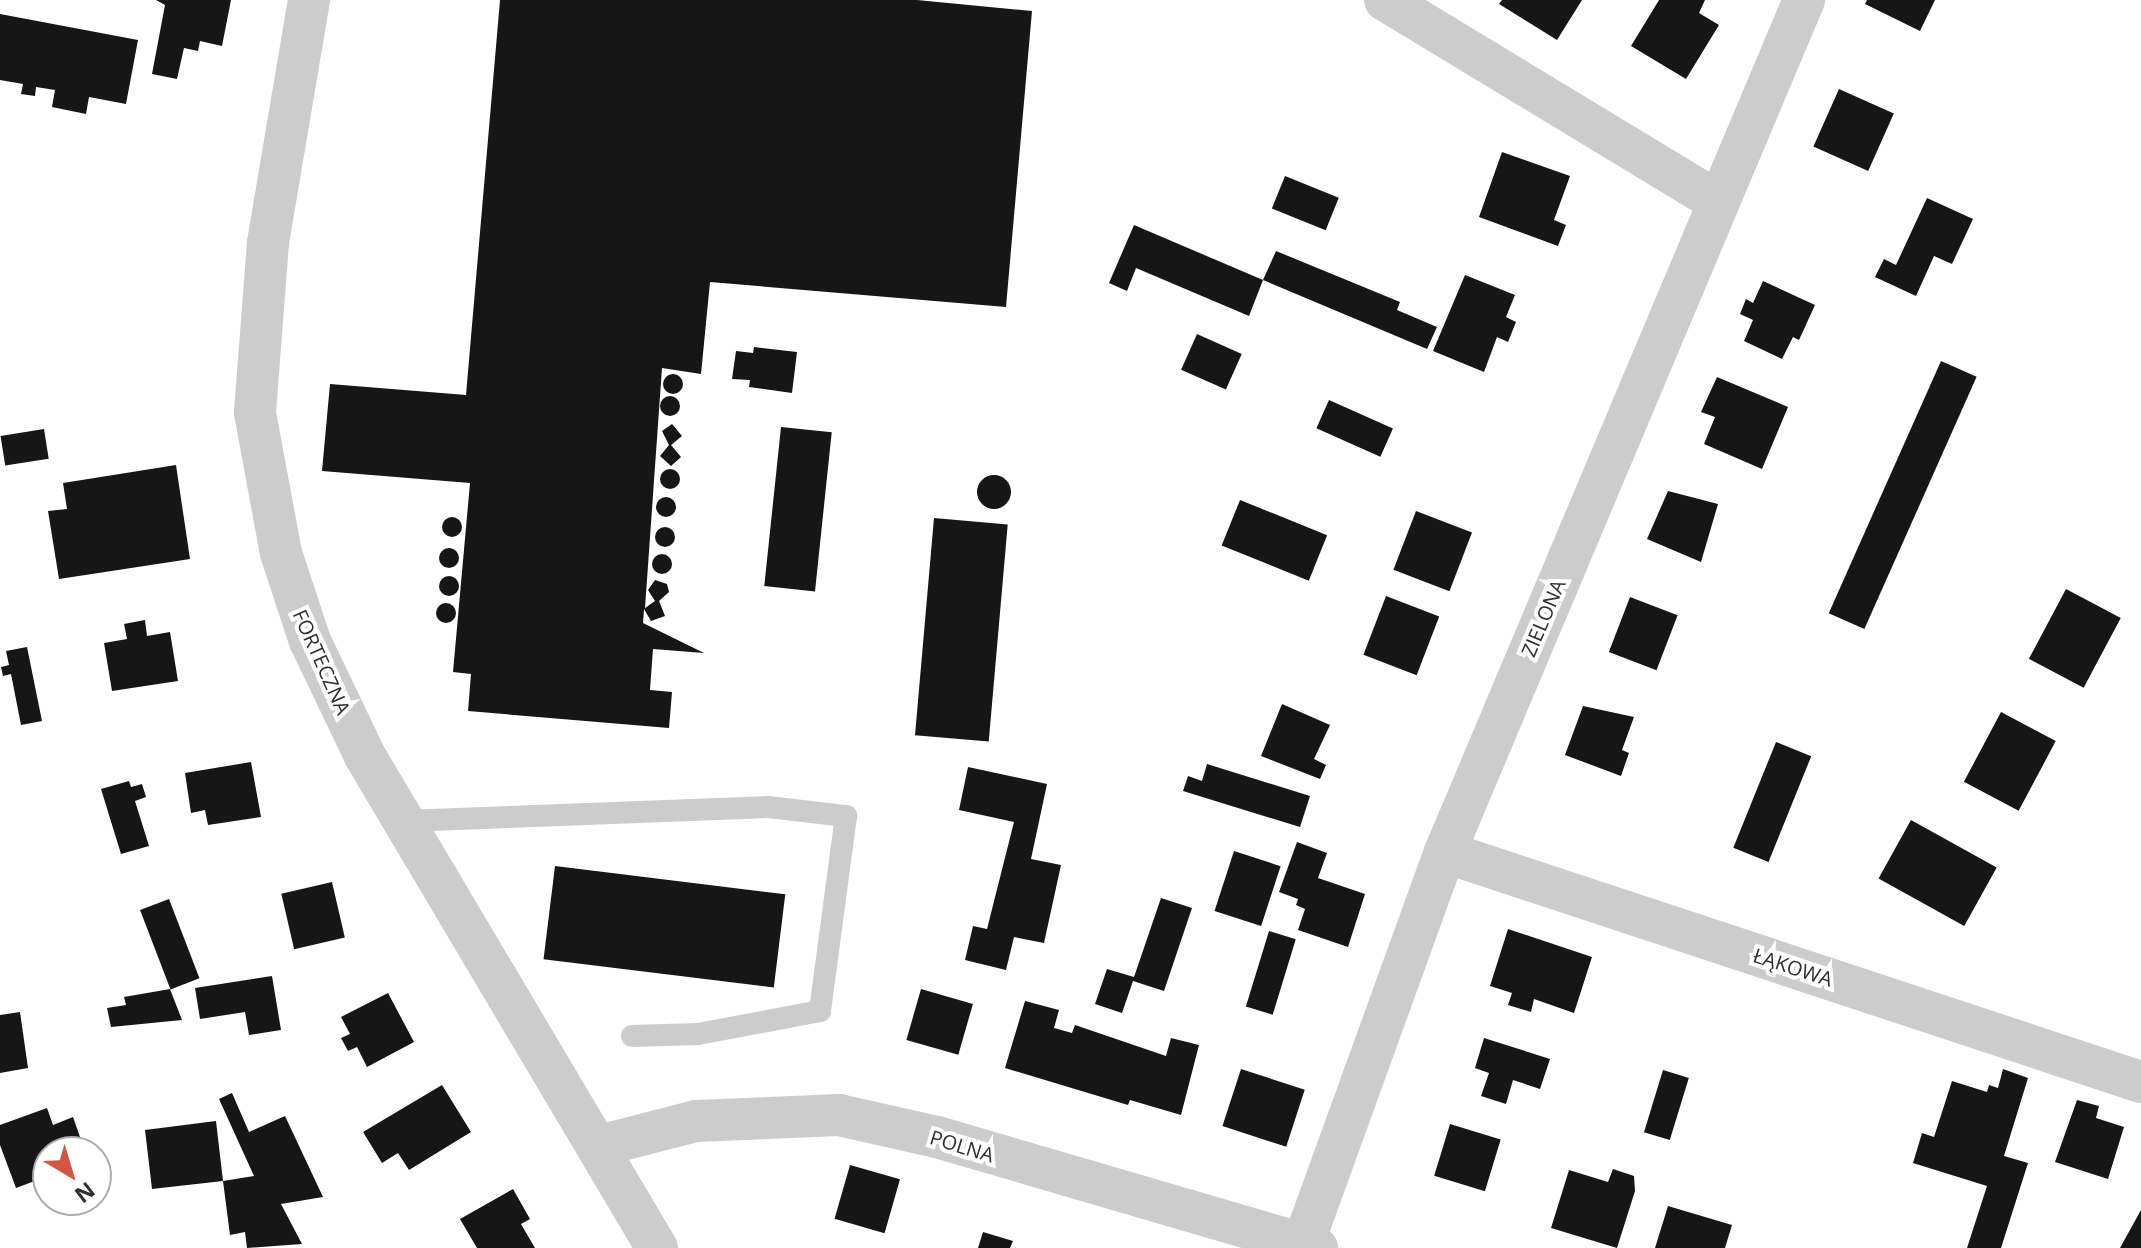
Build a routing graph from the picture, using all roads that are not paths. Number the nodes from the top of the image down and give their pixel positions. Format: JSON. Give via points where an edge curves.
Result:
{"nodes":[{"id":1,"x":309,"y":0,"type":"edge"},
{"id":2,"x":1385,"y":0,"type":"edge"},
{"id":3,"x":1804,"y":0,"type":"edge"},
{"id":4,"x":1717,"y":201,"type":"junction"},
{"id":5,"x":404,"y":821,"type":"junction"},
{"id":6,"x":1445,"y":852,"type":"junction"},
{"id":7,"x":632,"y":1036,"type":"dead end"},
{"id":8,"x":2141,"y":1082,"type":"edge"},
{"id":9,"x":599,"y":1146,"type":"junction"},
{"id":10,"x":1310,"y":1246,"type":"edge"},
{"id":11,"x":657,"y":1248,"type":"edge"}],
"edges":[{"from":1,"to":5,"type":"street","name":"FORTECZNA","via":[[268,243],[257,426],[281,553],[310,641],[365,756]]},
{"from":2,"to":4,"type":"street"},
{"from":3,"to":4,"type":"street","name":"ZIELONA"},
{"from":4,"to":6,"type":"street","name":"ZIELONA"},
{"from":5,"to":7,"type":"lane","via":[[768,807],[846,816],[820,1011],[698,1034]]},
{"from":5,"to":9,"type":"street","name":"FORTECZNA"},
{"from":6,"to":8,"type":"street","name":"ŁĄKOWA"},
{"from":6,"to":10,"type":"street","name":"ZIELONA"},
{"from":9,"to":10,"type":"street","name":"POLNA","via":[[696,1121],[839,1115],[937,1137]]},
{"from":9,"to":11,"type":"street","name":"FORTECZNA"}]}
